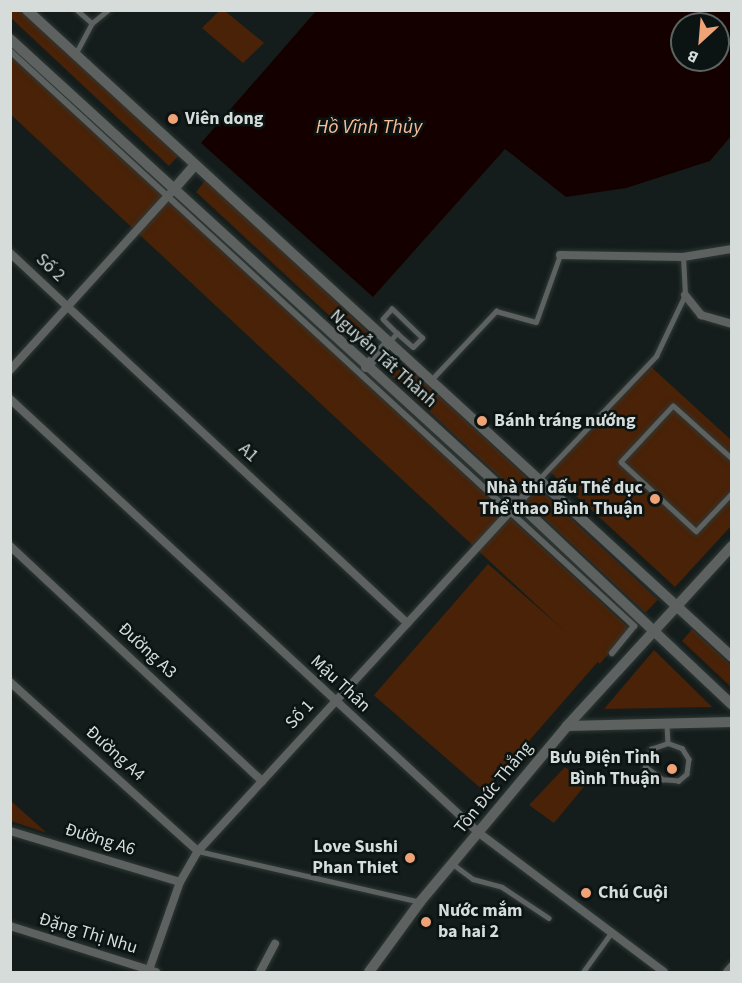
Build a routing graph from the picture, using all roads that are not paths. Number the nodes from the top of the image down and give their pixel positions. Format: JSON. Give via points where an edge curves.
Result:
{"nodes":[{"id":1,"x":27,"y":10,"type":"edge"},
{"id":2,"x":77,"y":10,"type":"edge"},
{"id":3,"x":108,"y":10,"type":"edge"},
{"id":4,"x":92,"y":23,"type":"junction"},
{"id":5,"x":10,"y":39,"type":"edge"},
{"id":6,"x":10,"y":51,"type":"edge"},
{"id":7,"x":75,"y":56,"type":"junction"},
{"id":8,"x":195,"y":165,"type":"junction"},
{"id":9,"x":171,"y":192,"type":"junction"},
{"id":10,"x":732,"y":249,"type":"edge"},
{"id":11,"x":10,"y":253,"type":"edge"},
{"id":12,"x":560,"y":255,"type":"joint"},
{"id":13,"x":683,"y":257,"type":"junction"},
{"id":14,"x":685,"y":295,"type":"junction"},
{"id":15,"x":68,"y":307,"type":"junction"},
{"id":16,"x":732,"y":324,"type":"edge"},
{"id":17,"x":393,"y":337,"type":"junction"},
{"id":18,"x":366,"y":367,"type":"junction"},
{"id":19,"x":10,"y":370,"type":"edge"},
{"id":20,"x":431,"y":380,"type":"junction"},
{"id":21,"x":10,"y":399,"type":"edge"},
{"id":22,"x":732,"y":459,"type":"edge"},
{"id":23,"x":539,"y":480,"type":"junction"},
{"id":24,"x":732,"y":493,"type":"edge"},
{"id":25,"x":514,"y":506,"type":"junction"},
{"id":26,"x":10,"y":546,"type":"edge"},
{"id":27,"x":732,"y":546,"type":"edge"},
{"id":28,"x":676,"y":606,"type":"junction"},
{"id":29,"x":406,"y":623,"type":"junction"},
{"id":30,"x":652,"y":631,"type":"junction"},
{"id":31,"x":612,"y":653,"type":"dead end"},
{"id":32,"x":732,"y":657,"type":"edge"},
{"id":33,"x":10,"y":682,"type":"edge"},
{"id":34,"x":335,"y":701,"type":"junction"},
{"id":35,"x":732,"y":705,"type":"edge"},
{"id":36,"x":732,"y":722,"type":"edge"},
{"id":37,"x":667,"y":724,"type":"junction"},
{"id":38,"x":567,"y":726,"type":"junction"},
{"id":39,"x":668,"y":743,"type":"junction"},
{"id":40,"x":262,"y":781,"type":"junction"},
{"id":41,"x":11,"y":830,"type":"edge"},
{"id":42,"x":479,"y":832,"type":"junction"},
{"id":43,"x":198,"y":851,"type":"junction"},
{"id":44,"x":453,"y":864,"type":"junction"},
{"id":45,"x":180,"y":882,"type":"junction"},
{"id":46,"x":420,"y":902,"type":"junction"},
{"id":47,"x":549,"y":918,"type":"dead end"},
{"id":48,"x":10,"y":926,"type":"edge"},
{"id":49,"x":612,"y":932,"type":"junction"},
{"id":50,"x":275,"y":944,"type":"dead end"},
{"id":51,"x":732,"y":966,"type":"edge"},
{"id":52,"x":152,"y":971,"type":"edge"},
{"id":53,"x":260,"y":972,"type":"edge"},
{"id":54,"x":369,"y":972,"type":"edge"},
{"id":55,"x":583,"y":972,"type":"edge"},
{"id":56,"x":664,"y":972,"type":"edge"},
{"id":57,"x":727,"y":972,"type":"edge"}],
"edges":[{"from":1,"to":7,"type":"street","name":"Nguyễn Tất Thành"},
{"from":2,"to":4,"type":"lane"},
{"from":3,"to":4,"type":"lane"},
{"from":4,"to":7,"type":"lane"},
{"from":5,"to":9,"type":"street","name":"Nguyễn Tất Thành"},
{"from":6,"to":9,"type":"street"},
{"from":7,"to":8,"type":"street","name":"Nguyễn Tất Thành"},
{"from":8,"to":9,"type":"street"},
{"from":8,"to":17,"type":"street","name":"Nguyễn Tất Thành"},
{"from":9,"to":15,"type":"street"},
{"from":9,"to":18,"type":"street","name":"Nguyễn Tất Thành"},
{"from":9,"to":25,"type":"street"},
{"from":10,"to":13,"type":"street"},
{"from":11,"to":15,"type":"street","name":"Số 2"},
{"from":12,"to":13,"type":"street"},
{"from":12,"to":20,"type":"lane","via":[[536,322],[496,311]]},
{"from":13,"to":14,"type":"lane"},
{"from":14,"to":16,"type":"street","via":[[701,315]]},
{"from":14,"to":23,"type":"lane","via":[[650,366]]},
{"from":15,"to":19,"type":"street"},
{"from":15,"to":29,"type":"street","name":"A1"},
{"from":17,"to":17,"type":"lane","via":[[413,347],[422,338],[392,309],[383,319]]},
{"from":17,"to":18,"type":"street"},
{"from":17,"to":20,"type":"street","name":"Nguyễn Tất Thành"},
{"from":18,"to":25,"type":"street","name":"Nguyễn Tất Thành"},
{"from":20,"to":23,"type":"street","name":"Nguyễn Tất Thành"},
{"from":21,"to":34,"type":"street","name":"Mậu Thân"},
{"from":22,"to":24,"type":"lane","via":[[673,406],[621,462],[696,531]]},
{"from":23,"to":25,"type":"street","name":"Số 1"},
{"from":23,"to":28,"type":"street","name":"Nguyễn Tất Thành"},
{"from":25,"to":29,"type":"street","name":"Số 1"},
{"from":25,"to":30,"type":"street","name":"Nguyễn Tất Thành"},
{"from":25,"to":31,"type":"street","via":[[634,626]]},
{"from":26,"to":40,"type":"street","name":"Đường A3"},
{"from":27,"to":28,"type":"street"},
{"from":28,"to":30,"type":"street","name":"Tôn Đức Thắng"},
{"from":28,"to":32,"type":"street","name":"Nguyễn Tất Thành"},
{"from":29,"to":34,"type":"street","name":"Số 1"},
{"from":30,"to":35,"type":"street","name":"Nguyễn Tất Thành"},
{"from":30,"to":38,"type":"street","name":"Tôn Đức Thắng"},
{"from":33,"to":43,"type":"street","name":"Đường A4"},
{"from":34,"to":40,"type":"street","name":"Số 1"},
{"from":34,"to":42,"type":"street","name":"Mậu Thân"},
{"from":36,"to":37,"type":"street"},
{"from":37,"to":38,"type":"street"},
{"from":37,"to":39,"type":"lane"},
{"from":38,"to":42,"type":"street","name":"Tôn Đức Thắng"},
{"from":39,"to":39,"type":"lane","via":[[682,748],[689,759],[687,774],[678,781],[663,780],[645,767],[651,749]]},
{"from":40,"to":43,"type":"street","name":"Số 1"},
{"from":41,"to":45,"type":"street","name":"Đường A6"},
{"from":42,"to":44,"type":"street","name":"Tôn Đức Thắng"},
{"from":42,"to":49,"type":"street","name":"Mậu Thân"},
{"from":43,"to":45,"type":"street","name":"Số 1"},
{"from":43,"to":46,"type":"lane"},
{"from":44,"to":46,"type":"street","name":"Tôn Đức Thắng"},
{"from":44,"to":47,"type":"lane","via":[[473,879],[502,887]]},
{"from":45,"to":52,"type":"street","name":"Số 1"},
{"from":46,"to":54,"type":"street","name":"Tôn Đức Thắng"},
{"from":48,"to":52,"type":"street","name":"Đặng Thị Nhu"},
{"from":49,"to":55,"type":"lane"},
{"from":49,"to":56,"type":"street","name":"Mậu Thân"},
{"from":50,"to":53,"type":"street"},
{"from":51,"to":57,"type":"street"}]}
